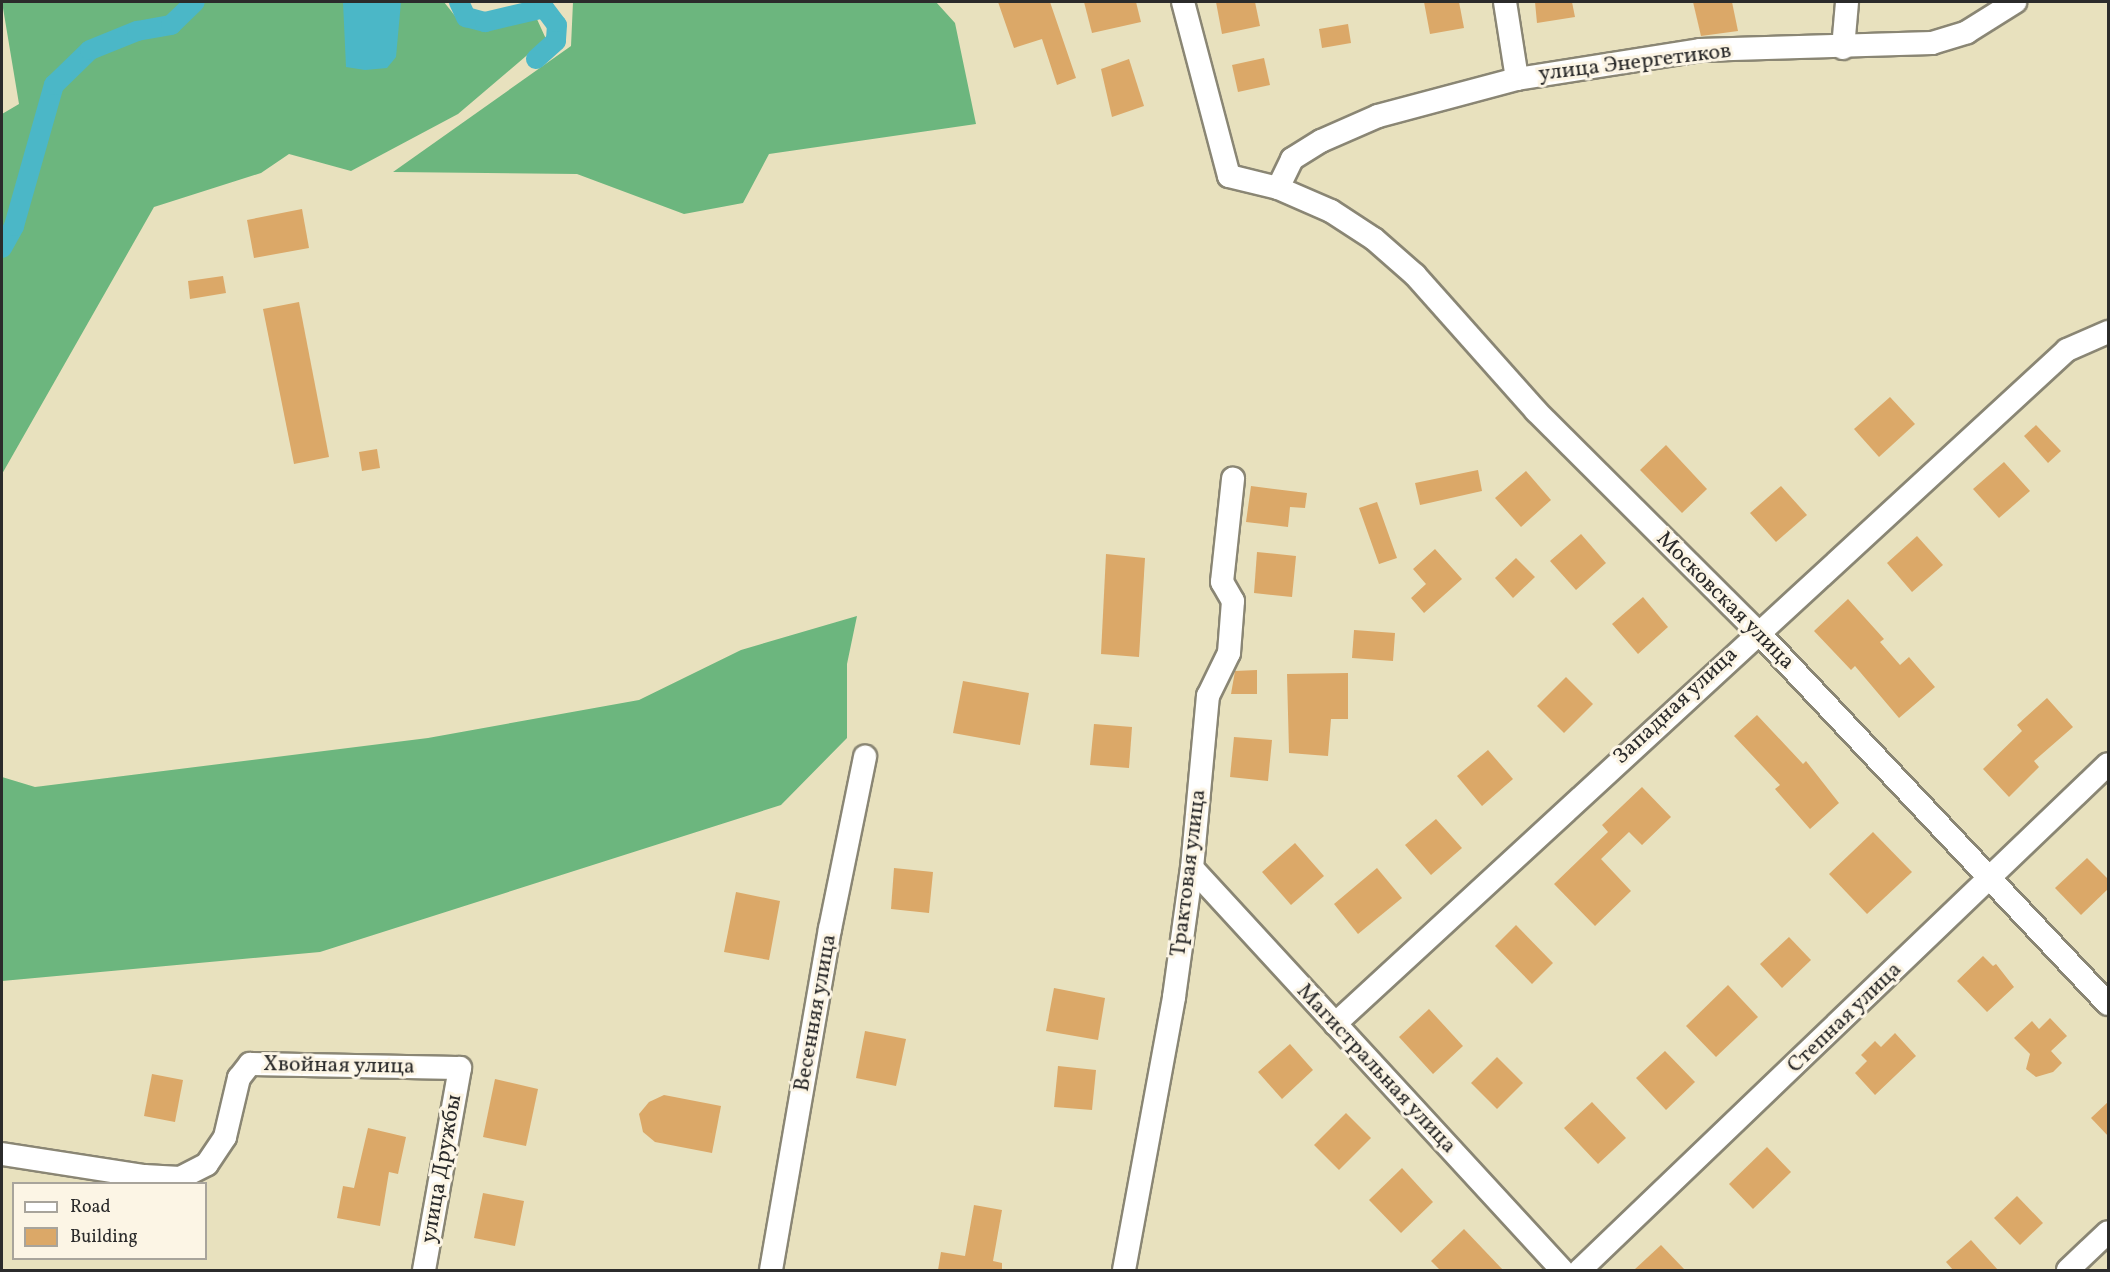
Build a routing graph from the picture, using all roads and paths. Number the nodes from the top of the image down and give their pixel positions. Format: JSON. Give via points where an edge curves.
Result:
{"nodes":[{"id":1,"x":1183,"y":2,"type":"edge"},
{"id":2,"x":1505,"y":2,"type":"edge"},
{"id":3,"x":1847,"y":2,"type":"edge"},
{"id":4,"x":2015,"y":2,"type":"edge"},
{"id":5,"x":1843,"y":48,"type":"junction"},
{"id":6,"x":1517,"y":79,"type":"junction"},
{"id":7,"x":1278,"y":188,"type":"junction"},
{"id":8,"x":2109,"y":332,"type":"edge"},
{"id":9,"x":1233,"y":479,"type":"dead end"},
{"id":10,"x":1757,"y":632,"type":"junction"},
{"id":11,"x":865,"y":757,"type":"dead end"},
{"id":12,"x":2109,"y":764,"type":"edge"},
{"id":13,"x":1192,"y":868,"type":"junction"},
{"id":14,"x":1990,"y":879,"type":"junction"},
{"id":15,"x":2109,"y":1005,"type":"edge"},
{"id":16,"x":1335,"y":1024,"type":"junction"},
{"id":17,"x":460,"y":1068,"type":"joint"},
{"id":18,"x":2,"y":1154,"type":"edge"},
{"id":19,"x":2109,"y":1232,"type":"edge"},
{"id":20,"x":424,"y":1270,"type":"edge"},
{"id":21,"x":771,"y":1270,"type":"edge"},
{"id":22,"x":1124,"y":1270,"type":"edge"},
{"id":23,"x":1562,"y":1270,"type":"edge"},
{"id":24,"x":1580,"y":1270,"type":"edge"},
{"id":25,"x":2068,"y":1270,"type":"edge"}],
"edges":[{"from":1,"to":7,"type":"street","name":"Московская улица","via":[[1229,176]]},
{"from":2,"to":6,"type":"street"},
{"from":3,"to":5,"type":"street"},
{"from":4,"to":5,"type":"street","name":"улица Энергетиков","via":[[1967,32],[1932,43]]},
{"from":5,"to":6,"type":"street","name":"улица Энергетиков","via":[[1700,50]]},
{"from":6,"to":7,"type":"street","name":"улица Энергетиков","via":[[1378,116],[1321,141],[1292,159]]},
{"from":7,"to":10,"type":"street","name":"Московская улица","via":[[1331,211],[1374,239],[1415,275],[1536,411]]},
{"from":8,"to":10,"type":"street","name":"Западная улица","via":[[2067,350]]},
{"from":9,"to":13,"type":"street","name":"Трактовая улица","via":[[1222,582],[1233,601],[1229,653],[1208,696]]},
{"from":10,"to":14,"type":"street","name":"Московская улица"},
{"from":10,"to":16,"type":"street","name":"Западная улица"},
{"from":11,"to":21,"type":"street","name":"Весенняя улица","via":[[830,929]]},
{"from":12,"to":14,"type":"street","name":"Степная улица"},
{"from":13,"to":16,"type":"street","name":"Магистральная улица"},
{"from":13,"to":22,"type":"street","name":"Трактовая улица","via":[[1174,997]]},
{"from":14,"to":15,"type":"street","name":"Московская улица"},
{"from":14,"to":24,"type":"street","name":"Степная улица"},
{"from":16,"to":23,"type":"street","name":"Магистральная улица"},
{"from":17,"to":18,"type":"street","name":"Хвойная улица","via":[[250,1064],[239,1078],[225,1137],[207,1164],[180,1178]]},
{"from":17,"to":20,"type":"street","name":"улица Дружбы"},
{"from":19,"to":25,"type":"street"}]}
